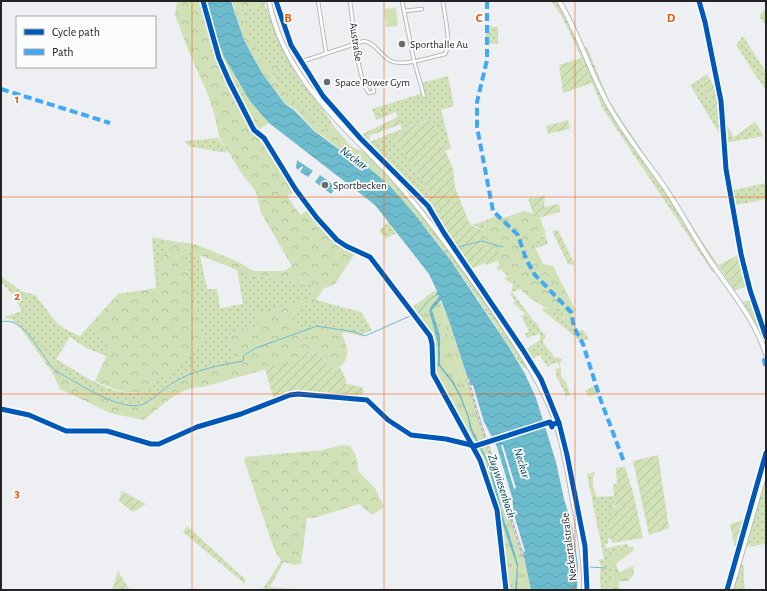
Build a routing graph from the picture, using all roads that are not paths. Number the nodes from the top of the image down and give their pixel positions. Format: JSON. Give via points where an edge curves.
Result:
{"nodes":[{"id":1,"x":269,"y":1,"type":"edge"},
{"id":2,"x":276,"y":1,"type":"edge"},
{"id":3,"x":318,"y":1,"type":"edge"},
{"id":4,"x":350,"y":1,"type":"edge"},
{"id":5,"x":402,"y":1,"type":"edge"},
{"id":6,"x":443,"y":1,"type":"edge"},
{"id":7,"x":559,"y":1,"type":"edge"},
{"id":8,"x":422,"y":9,"type":"dead end"},
{"id":9,"x":405,"y":11,"type":"junction"},
{"id":10,"x":355,"y":43,"type":"junction"},
{"id":11,"x":326,"y":52,"type":"junction"},
{"id":12,"x":414,"y":61,"type":"junction"},
{"id":13,"x":300,"y":62,"type":"junction"},
{"id":14,"x":365,"y":83,"type":"junction"},
{"id":15,"x":322,"y":93,"type":"dead end"},
{"id":16,"x":424,"y":96,"type":"dead end"},
{"id":17,"x":766,"y":354,"type":"edge"},
{"id":18,"x":766,"y":469,"type":"edge"},
{"id":19,"x":584,"y":588,"type":"edge"},
{"id":20,"x":731,"y":590,"type":"edge"}],
"edges":[{"from":1,"to":19,"type":"main road","name":"Neckartalstraße","via":[[284,46],[305,83],[338,123],[389,174],[435,227],[475,283],[534,375],[549,406],[561,441],[582,550]]},
{"from":2,"to":13,"type":"street","via":[[285,31]]},
{"from":3,"to":11,"type":"street"},
{"from":4,"to":10,"type":"street","name":"Austraße"},
{"from":5,"to":9,"type":"street"},
{"from":6,"to":12,"type":"street","via":[[446,52]]},
{"from":7,"to":17,"type":"main road","via":[[578,36],[612,113],[746,312],[756,328]]},
{"from":8,"to":9,"type":"street"},
{"from":9,"to":12,"type":"street"},
{"from":10,"to":11,"type":"street"},
{"from":10,"to":12,"type":"street","via":[[370,42],[393,62],[400,64]]},
{"from":10,"to":14,"type":"street","name":"Austraße"},
{"from":11,"to":13,"type":"street"},
{"from":12,"to":16,"type":"street"},
{"from":13,"to":15,"type":"street"},
{"from":14,"to":14,"type":"street","name":"Austraße","via":[[369,93],[374,92],[372,85]]},
{"from":18,"to":20,"type":"main road"}]}
